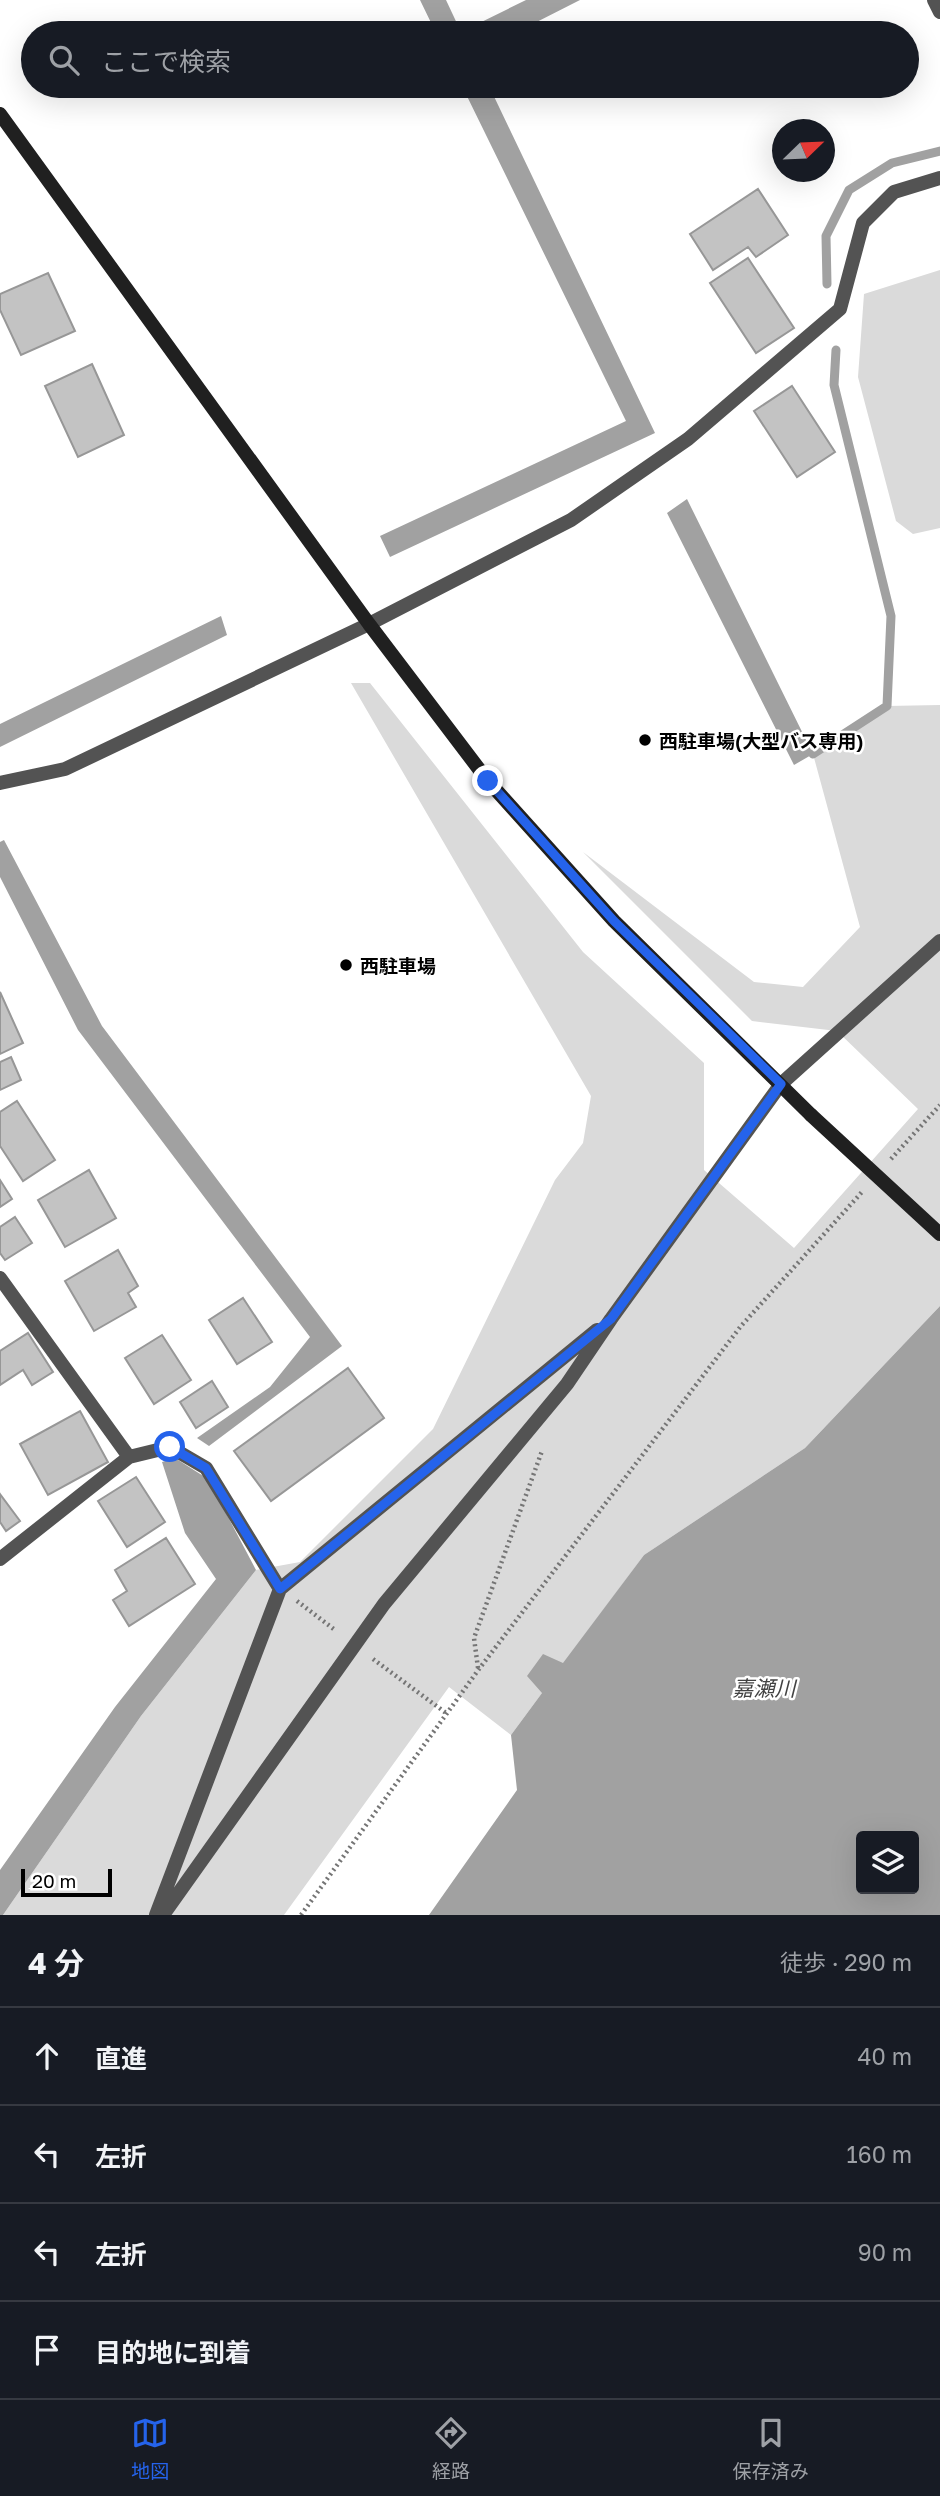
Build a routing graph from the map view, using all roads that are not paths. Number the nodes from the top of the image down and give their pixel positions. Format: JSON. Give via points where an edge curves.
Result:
{"nodes":[{"id":1,"x":934,"y":0,"type":"edge"},
{"id":2,"x":940,"y":12,"type":"edge"},
{"id":3,"x":0,"y":114,"type":"edge"},
{"id":4,"x":940,"y":178,"type":"edge"},
{"id":5,"x":369,"y":624,"type":"junction"},
{"id":6,"x":0,"y":783,"type":"edge"},
{"id":7,"x":940,"y":941,"type":"edge"},
{"id":8,"x":781,"y":1084,"type":"junction"},
{"id":9,"x":940,"y":1234,"type":"edge"},
{"id":10,"x":0,"y":1278,"type":"edge"},
{"id":11,"x":611,"y":1319,"type":"junction"},
{"id":12,"x":129,"y":1457,"type":"junction"},
{"id":13,"x":0,"y":1559,"type":"edge"},
{"id":14,"x":280,"y":1589,"type":"junction"},
{"id":15,"x":156,"y":1915,"type":"edge"},
{"id":16,"x":163,"y":1915,"type":"edge"}],
"edges":[{"from":1,"to":2,"type":"street"},
{"from":3,"to":5,"type":"street"},
{"from":4,"to":5,"type":"street","via":[[894,192],[863,223],[840,309],[688,439],[571,520]]},
{"from":5,"to":6,"type":"street","via":[[65,769]]},
{"from":5,"to":8,"type":"street","via":[[488,781],[605,911]]},
{"from":7,"to":8,"type":"street"},
{"from":8,"to":9,"type":"street","bridge":true},
{"from":8,"to":11,"type":"street"},
{"from":10,"to":12,"type":"street"},
{"from":11,"to":14,"type":"street"},
{"from":11,"to":16,"type":"street","via":[[567,1384],[384,1604]]},
{"from":12,"to":13,"type":"street"},
{"from":12,"to":14,"type":"street","via":[[170,1447],[206,1468]]},
{"from":14,"to":15,"type":"street"}]}
